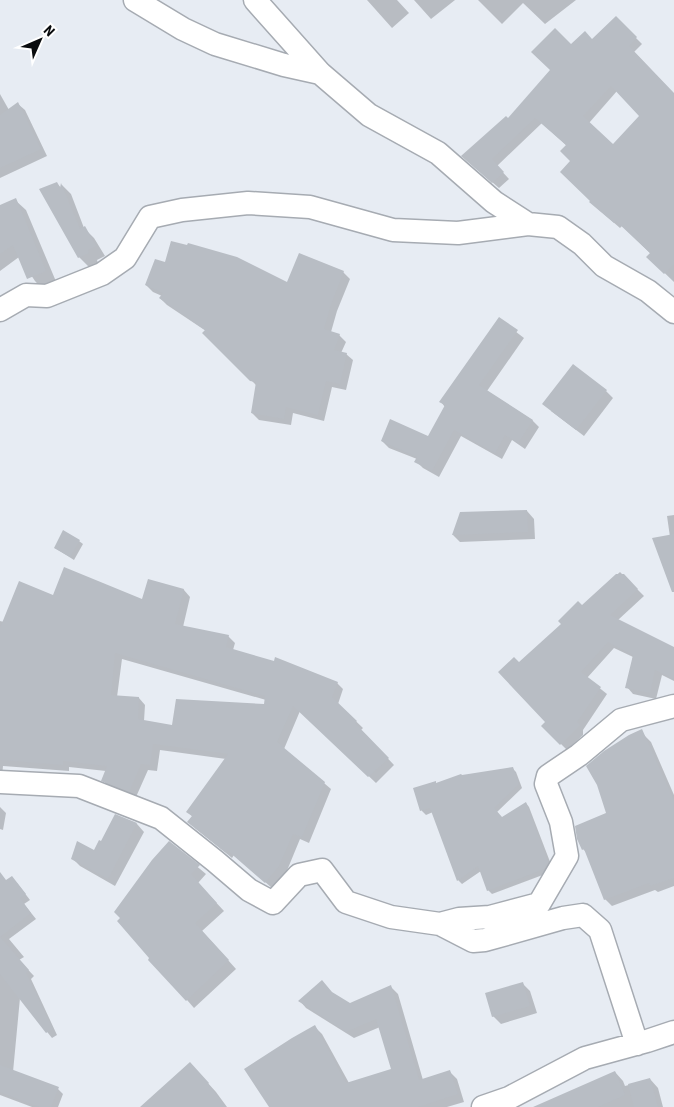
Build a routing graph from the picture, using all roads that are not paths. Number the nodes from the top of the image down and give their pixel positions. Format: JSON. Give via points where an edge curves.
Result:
{"nodes":[{"id":1,"x":135,"y":0,"type":"edge"},
{"id":2,"x":256,"y":0,"type":"edge"},
{"id":3,"x":320,"y":73,"type":"junction"},
{"id":4,"x":528,"y":224,"type":"junction"},
{"id":5,"x":0,"y":310,"type":"edge"},
{"id":6,"x":674,"y":312,"type":"edge"},
{"id":7,"x":674,"y":706,"type":"edge"},
{"id":8,"x":0,"y":782,"type":"edge"},
{"id":9,"x":440,"y":924,"type":"junction"},
{"id":10,"x":674,"y":1032,"type":"edge"},
{"id":11,"x":637,"y":1044,"type":"junction"},
{"id":12,"x":483,"y":1107,"type":"edge"}],
"edges":[{"from":1,"to":3,"type":"street","via":[[215,44]]},
{"from":2,"to":3,"type":"street"},
{"from":3,"to":4,"type":"street","via":[[369,115],[438,153],[494,202]]},
{"from":4,"to":5,"type":"street","via":[[458,233],[393,230],[310,207],[248,203],[182,210],[150,216],[125,258],[102,274],[47,296],[26,296]]},
{"from":4,"to":6,"type":"street","via":[[558,227],[582,244],[604,266],[648,291]]},
{"from":7,"to":9,"type":"street","via":[[621,720],[548,776],[546,784],[561,822],[567,856],[540,904],[490,917]]},
{"from":8,"to":9,"type":"street","via":[[78,786],[161,818],[248,890],[273,903],[299,875],[322,870],[346,902],[391,917]]},
{"from":9,"to":11,"type":"street","via":[[473,941],[583,915],[600,930]]},
{"from":10,"to":11,"type":"street"},
{"from":11,"to":12,"type":"street","via":[[586,1058],[509,1098]]}]}
